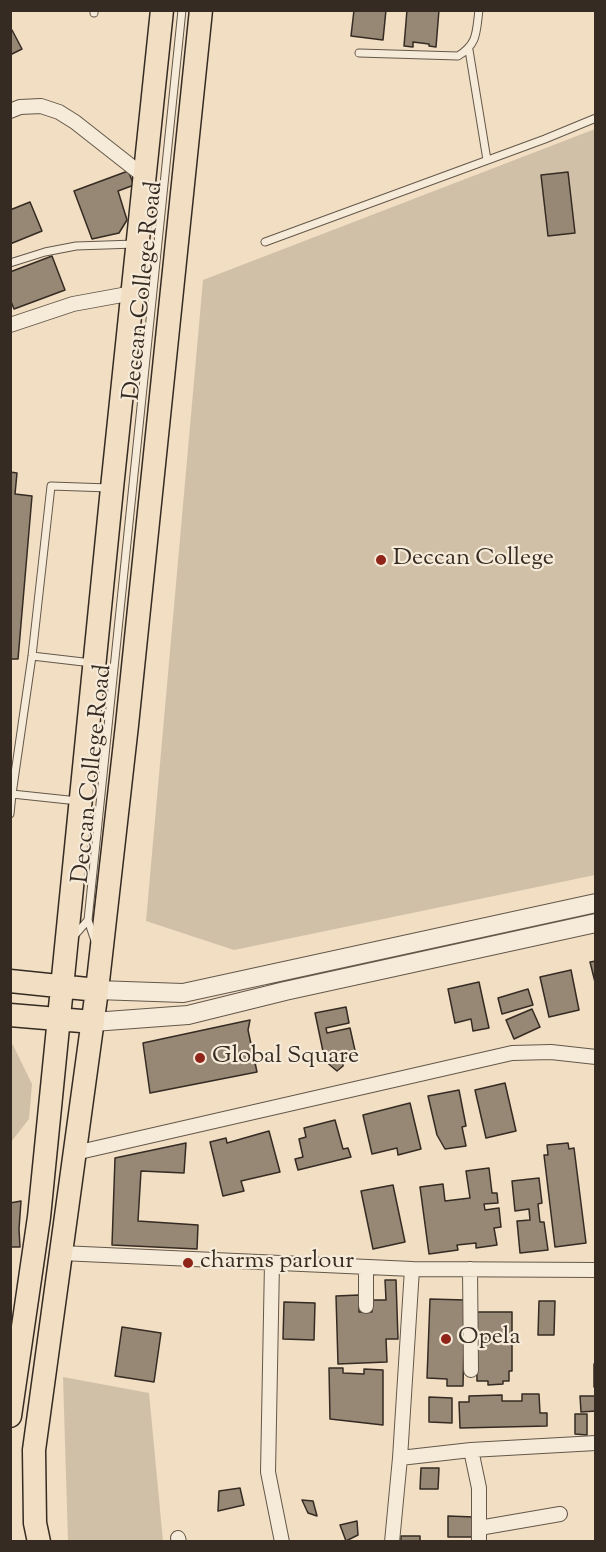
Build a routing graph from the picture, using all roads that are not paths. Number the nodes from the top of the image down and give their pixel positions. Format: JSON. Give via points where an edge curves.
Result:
{"nodes":[{"id":1,"x":162,"y":10,"type":"edge"},
{"id":2,"x":182,"y":10,"type":"edge"},
{"id":3,"x":201,"y":10,"type":"edge"},
{"id":4,"x":479,"y":10,"type":"edge"},
{"id":5,"x":469,"y":50,"type":"junction"},
{"id":6,"x":359,"y":53,"type":"dead end"},
{"id":7,"x":10,"y":111,"type":"edge"},
{"id":8,"x":596,"y":118,"type":"edge"},
{"id":9,"x":487,"y":160,"type":"junction"},
{"id":10,"x":145,"y":177,"type":"junction"},
{"id":11,"x":265,"y":242,"type":"dead end"},
{"id":12,"x":138,"y":244,"type":"junction"},
{"id":13,"x":10,"y":262,"type":"edge"},
{"id":14,"x":133,"y":293,"type":"junction"},
{"id":15,"x":10,"y":325,"type":"edge"},
{"id":16,"x":112,"y":488,"type":"junction"},
{"id":17,"x":32,"y":656,"type":"junction"},
{"id":18,"x":94,"y":664,"type":"junction"},
{"id":19,"x":11,"y":794,"type":"edge"},
{"id":20,"x":80,"y":801,"type":"junction"},
{"id":21,"x":10,"y":814,"type":"edge"},
{"id":22,"x":596,"y":903,"type":"edge"},
{"id":23,"x":88,"y":920,"type":"junction"},
{"id":24,"x":596,"y":923,"type":"edge"},
{"id":25,"x":66,"y":946,"type":"junction"},
{"id":26,"x":100,"y":958,"type":"junction"},
{"id":27,"x":10,"y":981,"type":"edge"},
{"id":28,"x":62,"y":987,"type":"junction"},
{"id":29,"x":97,"y":990,"type":"junction"},
{"id":30,"x":10,"y":1015,"type":"edge"},
{"id":31,"x":58,"y":1019,"type":"junction"},
{"id":32,"x":93,"y":1022,"type":"junction"},
{"id":33,"x":596,"y":1057,"type":"edge"},
{"id":34,"x":75,"y":1153,"type":"junction"},
{"id":35,"x":61,"y":1253,"type":"junction"},
{"id":36,"x":272,"y":1263,"type":"junction"},
{"id":37,"x":366,"y":1267,"type":"junction"},
{"id":38,"x":412,"y":1269,"type":"junction"},
{"id":39,"x":470,"y":1269,"type":"junction"},
{"id":40,"x":596,"y":1270,"type":"edge"},
{"id":41,"x":366,"y":1306,"type":"dead end"},
{"id":42,"x":15,"y":1349,"type":"edge"},
{"id":43,"x":471,"y":1370,"type":"dead end"},
{"id":44,"x":10,"y":1416,"type":"edge"},
{"id":45,"x":596,"y":1443,"type":"edge"},
{"id":46,"x":471,"y":1450,"type":"junction"},
{"id":47,"x":400,"y":1458,"type":"junction"},
{"id":48,"x":560,"y":1514,"type":"dead end"},
{"id":49,"x":479,"y":1535,"type":"edge"},
{"id":50,"x":39,"y":1542,"type":"edge"},
{"id":51,"x":282,"y":1542,"type":"edge"},
{"id":52,"x":392,"y":1542,"type":"edge"}],
"edges":[{"from":1,"to":10,"type":"main road","name":"Deccan College Road"},
{"from":2,"to":23,"type":"lane"},
{"from":3,"to":26,"type":"main road","name":"Deccan College Road"},
{"from":4,"to":5,"type":"lane","via":[[476,37]]},
{"from":5,"to":6,"type":"lane","via":[[458,56]]},
{"from":5,"to":9,"type":"lane"},
{"from":7,"to":10,"type":"street","via":[[41,106],[59,112]]},
{"from":8,"to":9,"type":"lane"},
{"from":9,"to":11,"type":"lane"},
{"from":10,"to":12,"type":"main road","name":"Deccan College Road"},
{"from":12,"to":13,"type":"lane","via":[[76,246]]},
{"from":12,"to":14,"type":"main road","name":"Deccan College Road"},
{"from":14,"to":15,"type":"street","via":[[73,304]]},
{"from":14,"to":16,"type":"main road","name":"Deccan College Road"},
{"from":16,"to":17,"type":"lane","via":[[51,486]]},
{"from":16,"to":18,"type":"main road","name":"Deccan College Road"},
{"from":17,"to":18,"type":"lane"},
{"from":17,"to":19,"type":"lane"},
{"from":18,"to":20,"type":"main road","name":"Deccan College Road"},
{"from":19,"to":20,"type":"lane"},
{"from":19,"to":21,"type":"lane"},
{"from":20,"to":25,"type":"main road","name":"Deccan College Road"},
{"from":22,"to":29,"type":"street","via":[[183,993]]},
{"from":23,"to":25,"type":"lane"},
{"from":23,"to":26,"type":"lane"},
{"from":24,"to":32,"type":"street","via":[[188,1015]]},
{"from":25,"to":28,"type":"main road","name":"Deccan College Road"},
{"from":26,"to":29,"type":"main road","name":"Deccan College Road"},
{"from":27,"to":28,"type":"main road"},
{"from":28,"to":29,"type":"main road"},
{"from":28,"to":31,"type":"main road","name":"Deccan College Road"},
{"from":29,"to":32,"type":"main road","name":"Deccan College Road"},
{"from":30,"to":31,"type":"main road"},
{"from":31,"to":32,"type":"main road"},
{"from":31,"to":42,"type":"main road","name":"Deccan College Road","via":[[39,1217]]},
{"from":32,"to":34,"type":"main road","name":"Deccan College Road"},
{"from":33,"to":34,"type":"street","via":[[512,1053]]},
{"from":34,"to":35,"type":"main road","name":"Deccan College Road"},
{"from":35,"to":36,"type":"street"},
{"from":35,"to":50,"type":"main road","name":"Deccan College Road","via":[[34,1450]]},
{"from":36,"to":37,"type":"street"},
{"from":36,"to":51,"type":"street","via":[[268,1472]]},
{"from":37,"to":38,"type":"street"},
{"from":37,"to":41,"type":"street"},
{"from":38,"to":39,"type":"street"},
{"from":38,"to":47,"type":"street"},
{"from":39,"to":40,"type":"street"},
{"from":39,"to":43,"type":"street"},
{"from":42,"to":44,"type":"main road","name":"Deccan College Road"},
{"from":45,"to":46,"type":"street"},
{"from":46,"to":47,"type":"street"},
{"from":46,"to":49,"type":"street","via":[[479,1488]]},
{"from":47,"to":52,"type":"street"},
{"from":48,"to":49,"type":"street"}]}
